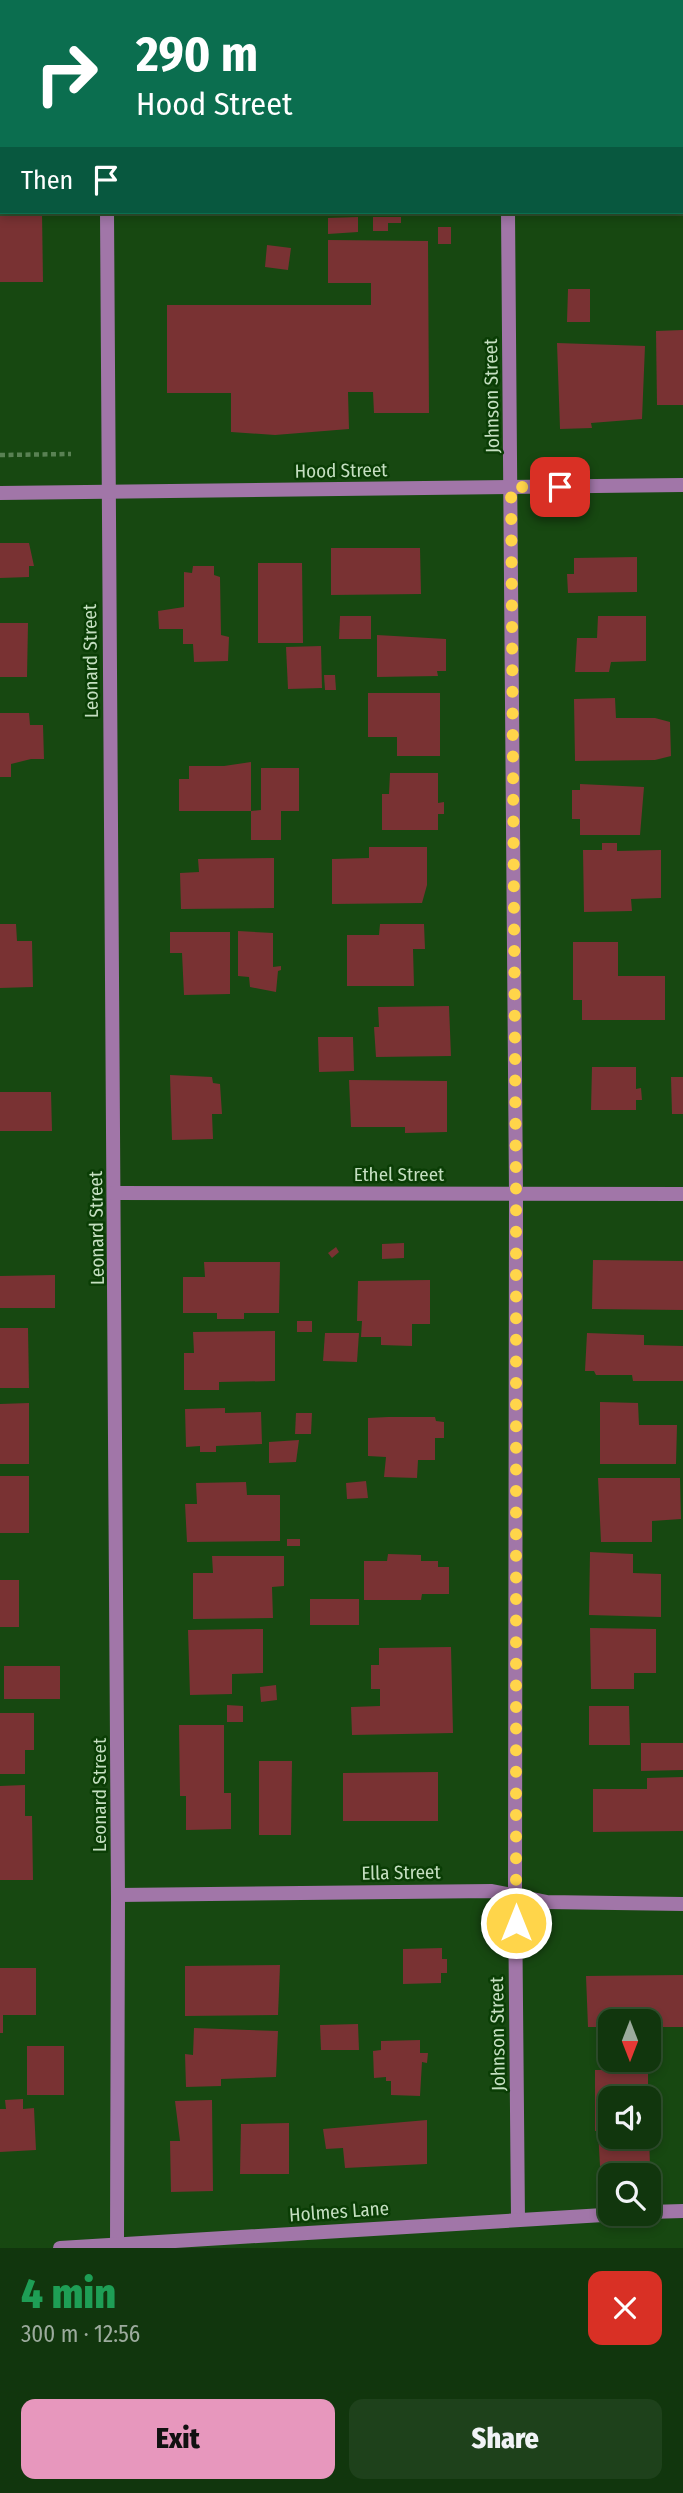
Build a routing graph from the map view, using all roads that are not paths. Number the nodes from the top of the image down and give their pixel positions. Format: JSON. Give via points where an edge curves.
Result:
{"nodes":[{"id":1,"x":107,"y":214,"type":"edge"},
{"id":2,"x":508,"y":214,"type":"edge"},
{"id":3,"x":683,"y":485,"type":"edge"},
{"id":4,"x":511,"y":487,"type":"junction"},
{"id":5,"x":107,"y":492,"type":"junction"},
{"id":6,"x":0,"y":493,"type":"edge"},
{"id":7,"x":114,"y":1193,"type":"junction"},
{"id":8,"x":516,"y":1194,"type":"junction"},
{"id":9,"x":683,"y":1194,"type":"edge"},
{"id":10,"x":118,"y":1895,"type":"junction"},
{"id":11,"x":515,"y":1895,"type":"junction"},
{"id":12,"x":683,"y":1904,"type":"edge"},
{"id":13,"x":683,"y":2211,"type":"edge"},
{"id":14,"x":661,"y":2212,"type":"edge"},
{"id":15,"x":598,"y":2215,"type":"edge"},
{"id":16,"x":519,"y":2219,"type":"junction"},
{"id":17,"x":117,"y":2244,"type":"junction"},
{"id":18,"x":60,"y":2248,"type":"edge"}],
"edges":[{"from":1,"to":5,"type":"street","name":"Leonard Street"},
{"from":2,"to":4,"type":"street","name":"Johnson Street"},
{"from":3,"to":4,"type":"street","name":"Hood Street"},
{"from":4,"to":5,"type":"street","name":"Hood Street"},
{"from":4,"to":8,"type":"street","name":"Johnson Street"},
{"from":5,"to":6,"type":"street","name":"Hood Street"},
{"from":5,"to":7,"type":"street","name":"Leonard Street"},
{"from":7,"to":8,"type":"street","name":"Ethel Street"},
{"from":7,"to":10,"type":"street","name":"Leonard Street"},
{"from":8,"to":9,"type":"street","name":"Ethel Street"},
{"from":8,"to":11,"type":"street","name":"Johnson Street"},
{"from":10,"to":11,"type":"street","name":"Ella Street","via":[[492,1891]]},
{"from":10,"to":17,"type":"street","name":"Leonard Street"},
{"from":11,"to":12,"type":"street","name":"Ella Street","via":[[547,1902]]},
{"from":11,"to":16,"type":"street","name":"Johnson Street"},
{"from":13,"to":14,"type":"street"},
{"from":15,"to":16,"type":"street","name":"Holmes Lane"},
{"from":16,"to":17,"type":"street","name":"Holmes Lane"},
{"from":17,"to":18,"type":"street","name":"Holmes Lane"}]}
